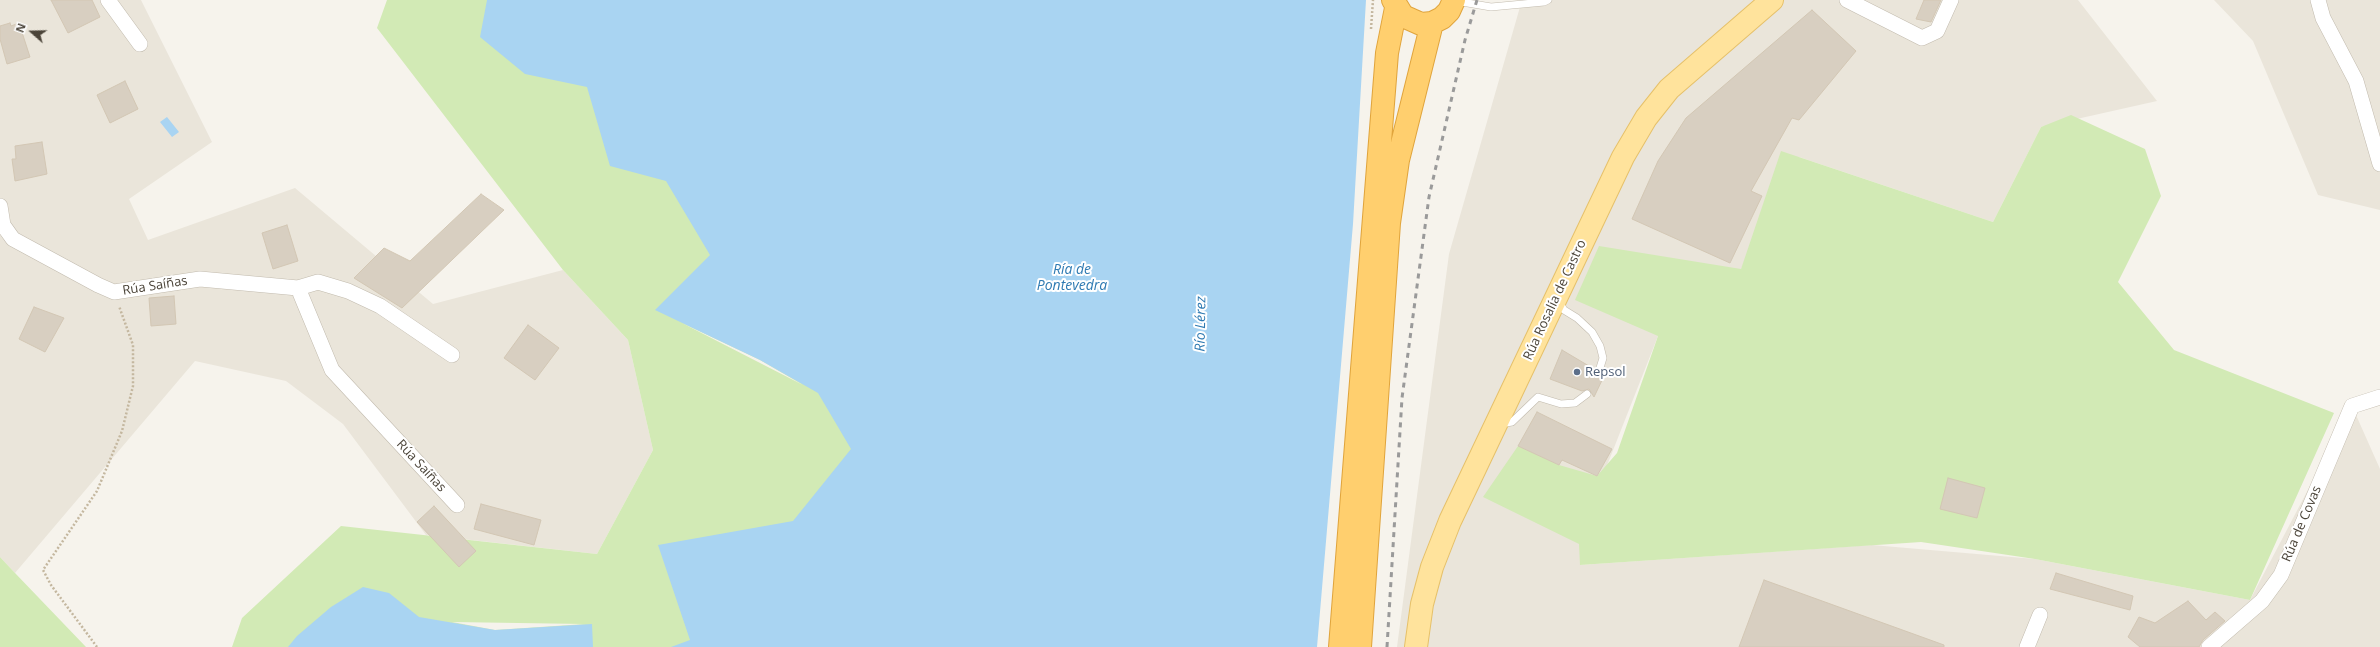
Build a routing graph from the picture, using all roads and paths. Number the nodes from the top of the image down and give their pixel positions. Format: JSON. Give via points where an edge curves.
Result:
{"nodes":[{"id":1,"x":108,"y":0,"type":"edge"},
{"id":2,"x":1454,"y":0,"type":"edge"},
{"id":3,"x":1548,"y":0,"type":"edge"},
{"id":4,"x":1772,"y":0,"type":"edge"},
{"id":5,"x":1847,"y":0,"type":"edge"},
{"id":6,"x":1951,"y":0,"type":"edge"},
{"id":7,"x":2318,"y":0,"type":"edge"},
{"id":8,"x":1395,"y":4,"type":"edge"},
{"id":9,"x":1432,"y":23,"type":"junction"},
{"id":10,"x":140,"y":44,"type":"dead end"},
{"id":11,"x":2380,"y":164,"type":"edge"},
{"id":12,"x":0,"y":206,"type":"edge"},
{"id":13,"x":298,"y":288,"type":"junction"},
{"id":14,"x":114,"y":292,"type":"junction"},
{"id":15,"x":1556,"y":297,"type":"junction"},
{"id":16,"x":452,"y":355,"type":"dead end"},
{"id":17,"x":1598,"y":371,"type":"dead end"},
{"id":18,"x":1587,"y":394,"type":"dead end"},
{"id":19,"x":2380,"y":397,"type":"edge"},
{"id":20,"x":1495,"y":425,"type":"junction"},
{"id":21,"x":457,"y":505,"type":"dead end"},
{"id":22,"x":2040,"y":615,"type":"dead end"},
{"id":23,"x":97,"y":647,"type":"edge"},
{"id":24,"x":1340,"y":647,"type":"edge"},
{"id":25,"x":1360,"y":647,"type":"edge"},
{"id":26,"x":1416,"y":647,"type":"edge"},
{"id":27,"x":2027,"y":647,"type":"edge"},
{"id":28,"x":2209,"y":647,"type":"edge"}],
"edges":[{"from":1,"to":10,"type":"street"},
{"from":2,"to":3,"type":"lane","via":[[1491,7]]},
{"from":2,"to":9,"type":"highway","via":[[1446,15]]},
{"from":4,"to":15,"type":"main road","name":"Rúa Rosalía de Castro","via":[[1669,89],[1646,118],[1623,156]]},
{"from":5,"to":6,"type":"street","via":[[1922,38],[1937,30]]},
{"from":7,"to":11,"type":"street","via":[[2323,18],[2356,81]]},
{"from":8,"to":9,"type":"highway","via":[[1411,21],[1421,24]]},
{"from":8,"to":24,"type":"highway","via":[[1386,61]]},
{"from":9,"to":25,"type":"highway","via":[[1406,124],[1389,216]]},
{"from":12,"to":14,"type":"street","name":"Rúa Saíñas","via":[[3,225],[13,239]]},
{"from":13,"to":14,"type":"street","name":"Rúa Saíñas","via":[[200,279]]},
{"from":13,"to":16,"type":"street","name":"Rúa Saíñas","via":[[318,282],[348,291],[380,306]]},
{"from":13,"to":21,"type":"street","name":"Rúa Saíñas","via":[[332,370]]},
{"from":14,"to":23,"type":"path","via":[[133,345],[132,386],[122,431],[97,491],[43,570],[51,585]]},
{"from":15,"to":17,"type":"lane","via":[[1564,310],[1592,332],[1600,346],[1603,358]]},
{"from":15,"to":20,"type":"main road","name":"Rúa Rosalía de Castro"},
{"from":18,"to":20,"type":"lane","via":[[1575,403],[1561,404],[1538,397],[1512,422]]},
{"from":19,"to":28,"type":"street","name":"Rúa de Covas","via":[[2352,406],[2280,575],[2262,601]]},
{"from":20,"to":26,"type":"main road","name":"Rúa Rosalía de Castro","via":[[1450,521],[1432,567],[1422,604]]},
{"from":22,"to":27,"type":"street"}]}
